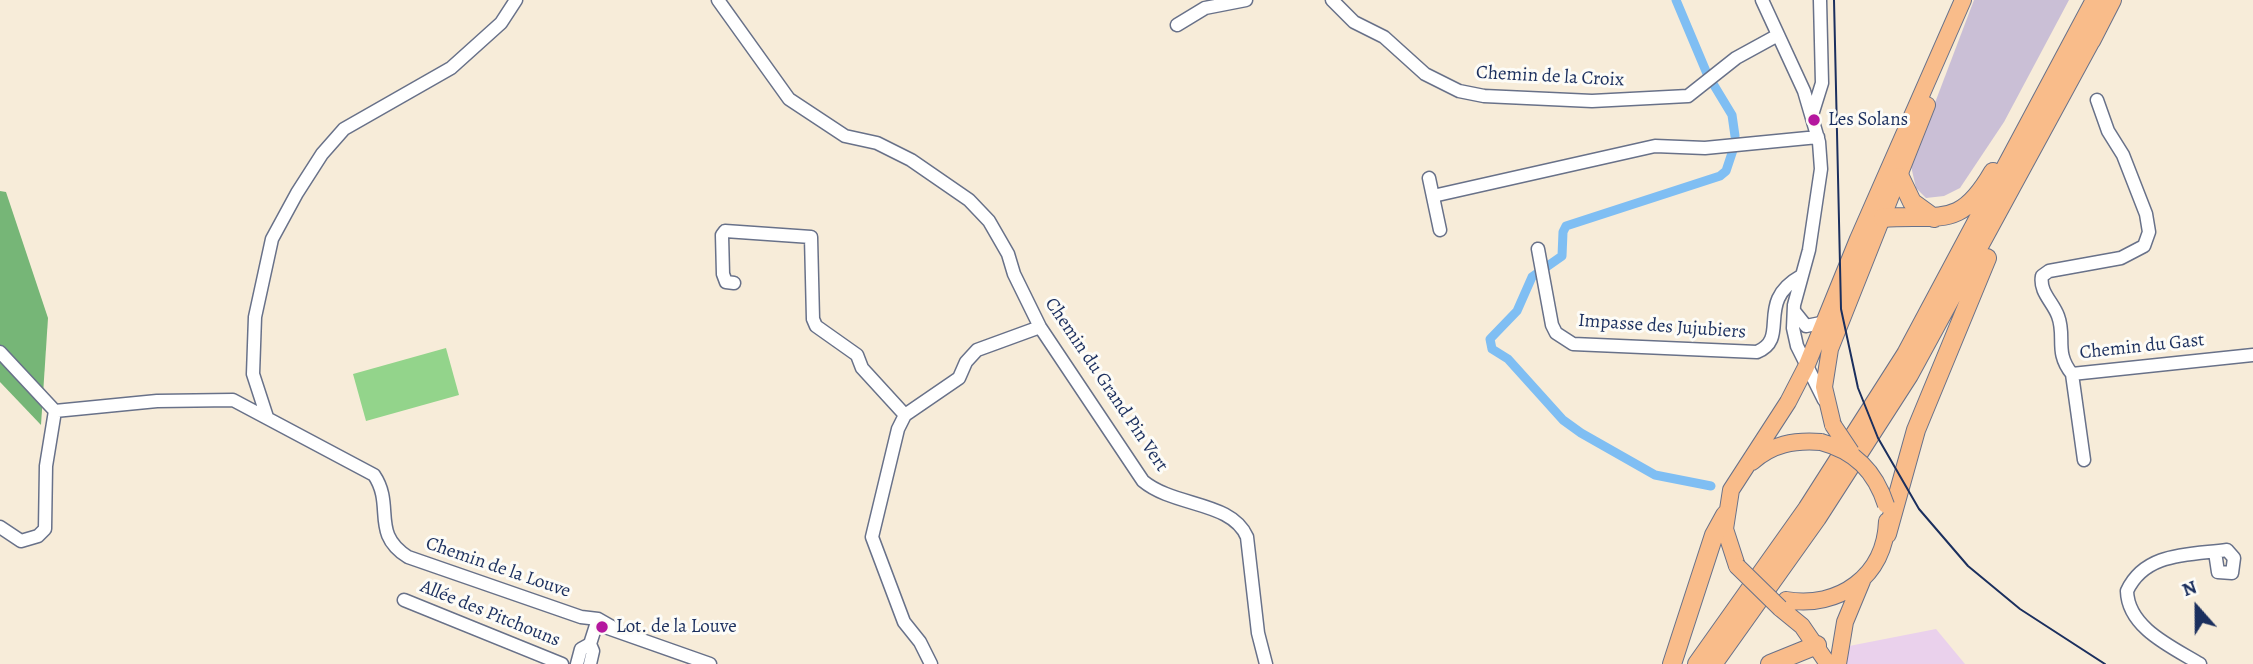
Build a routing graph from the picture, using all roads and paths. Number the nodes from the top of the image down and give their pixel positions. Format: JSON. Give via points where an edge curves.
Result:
{"nodes":[{"id":1,"x":516,"y":0,"type":"edge"},
{"id":2,"x":718,"y":0,"type":"edge"},
{"id":3,"x":1246,"y":0,"type":"edge"},
{"id":4,"x":1332,"y":0,"type":"edge"},
{"id":5,"x":1762,"y":0,"type":"edge"},
{"id":6,"x":1820,"y":0,"type":"edge"},
{"id":7,"x":1963,"y":0,"type":"edge"},
{"id":8,"x":2095,"y":0,"type":"edge"},
{"id":9,"x":2112,"y":0,"type":"edge"},
{"id":10,"x":1177,"y":24,"type":"dead end"},
{"id":11,"x":2095,"y":33,"type":"junction"},
{"id":12,"x":1778,"y":35,"type":"junction"},
{"id":13,"x":1821,"y":70,"type":"junction"},
{"id":14,"x":1804,"y":91,"type":"junction"},
{"id":15,"x":2097,"y":100,"type":"dead end"},
{"id":16,"x":1812,"y":115,"type":"junction"},
{"id":17,"x":1818,"y":137,"type":"junction"},
{"id":18,"x":1798,"y":139,"type":"junction"},
{"id":19,"x":1819,"y":152,"type":"junction"},
{"id":20,"x":1900,"y":177,"type":"junction"},
{"id":21,"x":1429,"y":178,"type":"dead end"},
{"id":22,"x":1433,"y":196,"type":"junction"},
{"id":23,"x":1883,"y":218,"type":"junction"},
{"id":24,"x":1934,"y":218,"type":"junction"},
{"id":25,"x":1440,"y":230,"type":"dead end"},
{"id":26,"x":1538,"y":249,"type":"dead end"},
{"id":27,"x":1849,"y":266,"type":"junction"},
{"id":28,"x":1801,"y":276,"type":"junction"},
{"id":29,"x":734,"y":283,"type":"dead end"},
{"id":30,"x":1794,"y":311,"type":"junction"},
{"id":31,"x":1829,"y":316,"type":"junction"},
{"id":32,"x":1041,"y":327,"type":"junction"},
{"id":33,"x":0,"y":352,"type":"edge"},
{"id":34,"x":2253,"y":355,"type":"edge"},
{"id":35,"x":1806,"y":367,"type":"junction"},
{"id":36,"x":2072,"y":374,"type":"junction"},
{"id":37,"x":1826,"y":404,"type":"junction"},
{"id":38,"x":1883,"y":404,"type":"junction"},
{"id":39,"x":55,"y":411,"type":"junction"},
{"id":40,"x":905,"y":415,"type":"junction"},
{"id":41,"x":267,"y":417,"type":"junction"},
{"id":42,"x":1868,"y":429,"type":"junction"},
{"id":43,"x":1852,"y":454,"type":"junction"},
{"id":44,"x":2084,"y":460,"type":"dead end"},
{"id":45,"x":1745,"y":468,"type":"junction"},
{"id":46,"x":1892,"y":503,"type":"junction"},
{"id":47,"x":1725,"y":515,"type":"junction"},
{"id":48,"x":0,"y":527,"type":"edge"},
{"id":49,"x":1887,"y":534,"type":"joint"},
{"id":50,"x":2215,"y":552,"type":"dead end"},
{"id":51,"x":1862,"y":581,"type":"junction"},
{"id":52,"x":404,"y":600,"type":"dead end"},
{"id":53,"x":1783,"y":604,"type":"junction"},
{"id":54,"x":597,"y":622,"type":"junction"},
{"id":55,"x":1845,"y":622,"type":"junction"},
{"id":56,"x":590,"y":643,"type":"junction"},
{"id":57,"x":1817,"y":645,"type":"junction"},
{"id":58,"x":562,"y":664,"type":"edge"},
{"id":59,"x":577,"y":664,"type":"edge"},
{"id":60,"x":590,"y":664,"type":"edge"},
{"id":61,"x":710,"y":664,"type":"edge"},
{"id":62,"x":931,"y":664,"type":"edge"},
{"id":63,"x":1266,"y":664,"type":"edge"},
{"id":64,"x":1672,"y":664,"type":"edge"},
{"id":65,"x":1697,"y":664,"type":"edge"},
{"id":66,"x":1713,"y":664,"type":"edge"},
{"id":67,"x":1771,"y":664,"type":"edge"},
{"id":68,"x":1808,"y":664,"type":"edge"},
{"id":69,"x":1828,"y":664,"type":"edge"},
{"id":70,"x":1838,"y":664,"type":"edge"},
{"id":71,"x":2200,"y":664,"type":"edge"}],
"edges":[{"from":1,"to":41,"type":"street","via":[[501,23],[452,68],[344,129],[297,193],[272,239],[255,317],[253,374]]},
{"from":2,"to":32,"type":"street","name":"Chemin du Grand Pin Vert","via":[[789,99],[845,136],[877,143],[911,160],[969,200],[989,221],[1008,254]]},
{"from":3,"to":10,"type":"street","via":[[1205,8]]},
{"from":4,"to":12,"type":"street","name":"Chemin de la Croix","via":[[1354,22],[1384,37],[1425,74],[1459,91],[1484,96],[1592,101],[1688,96],[1736,58]]},
{"from":5,"to":12,"type":"street"},
{"from":6,"to":13,"type":"street"},
{"from":7,"to":20,"type":"main road"},
{"from":7,"to":27,"type":"main road"},
{"from":8,"to":24,"type":"highway","via":[[1975,200],[1956,214]]},
{"from":8,"to":38,"type":"highway"},
{"from":9,"to":11,"type":"highway"},
{"from":11,"to":38,"type":"highway","via":[[1966,273]]},
{"from":11,"to":46,"type":"highway","via":[[1969,297],[1923,409]]},
{"from":12,"to":14,"type":"street"},
{"from":13,"to":14,"type":"street"},
{"from":13,"to":16,"type":"street","via":[[1821,92]]},
{"from":14,"to":16,"type":"street"},
{"from":15,"to":36,"type":"street","name":"Chemin du Gast","via":[[2146,214],[2149,232],[2144,246],[2130,254],[2042,276],[2041,286],[2059,318],[2059,350]]},
{"from":16,"to":17,"type":"street"},
{"from":17,"to":18,"type":"street"},
{"from":17,"to":19,"type":"street"},
{"from":18,"to":19,"type":"street"},
{"from":18,"to":22,"type":"street","via":[[1705,148],[1655,146]]},
{"from":19,"to":28,"type":"street","via":[[1819,182]]},
{"from":20,"to":23,"type":"main road"},
{"from":20,"to":24,"type":"highway","via":[[1912,202]]},
{"from":21,"to":22,"type":"street"},
{"from":22,"to":25,"type":"street"},
{"from":23,"to":24,"type":"highway"},
{"from":23,"to":27,"type":"main road","via":[[1873,222]]},
{"from":23,"to":37,"type":"main road","via":[[1830,349]]},
{"from":26,"to":28,"type":"street","name":"Impasse des Jujubiers","via":[[1552,325],[1573,344],[1748,353],[1773,340],[1777,299],[1787,284]]},
{"from":27,"to":31,"type":"main road"},
{"from":28,"to":30,"type":"street"},
{"from":29,"to":40,"type":"street","via":[[726,282],[723,274],[725,231],[811,237],[816,326],[857,355],[862,368]]},
{"from":30,"to":31,"type":"street","via":[[1806,326]]},
{"from":30,"to":35,"type":"street","via":[[1793,328]]},
{"from":31,"to":35,"type":"main road"},
{"from":32,"to":40,"type":"street","via":[[977,350],[960,378]]},
{"from":32,"to":63,"type":"street","name":"Chemin du Grand Pin Vert","via":[[1143,481],[1186,503],[1227,513],[1242,526]]},
{"from":33,"to":39,"type":"street"},
{"from":34,"to":36,"type":"street","name":"Chemin du Gast"},
{"from":35,"to":37,"type":"street"},
{"from":35,"to":45,"type":"main road"},
{"from":36,"to":44,"type":"street"},
{"from":37,"to":43,"type":"main road","bridge":true},
{"from":38,"to":42,"type":"highway"},
{"from":39,"to":41,"type":"street","via":[[217,398],[233,400]]},
{"from":39,"to":48,"type":"street","via":[[46,466],[45,529],[21,541]]},
{"from":40,"to":62,"type":"street","via":[[872,537],[895,601]]},
{"from":41,"to":54,"type":"street","name":"Chemin de la Louve","via":[[374,475],[384,504],[384,529],[396,550]]},
{"from":42,"to":65,"type":"highway"},
{"from":42,"to":66,"type":"highway"},
{"from":43,"to":45,"type":"main road","bridge":true,"via":[[1821,442],[1799,441],[1779,445]]},
{"from":43,"to":46,"type":"main road","bridge":true},
{"from":45,"to":47,"type":"main road","via":[[1731,490]]},
{"from":46,"to":49,"type":"highway"},
{"from":47,"to":53,"type":"main road","bridge":true,"via":[[1727,543],[1737,566]]},
{"from":47,"to":64,"type":"highway","via":[[1714,535]]},
{"from":49,"to":51,"type":"main road","via":[[1878,559]]},
{"from":50,"to":71,"type":"street","via":[[2156,562],[2142,569],[2127,592],[2143,626]]},
{"from":51,"to":53,"type":"main road","via":[[1824,601]]},
{"from":51,"to":55,"type":"main road"},
{"from":52,"to":58,"type":"street","name":"Allée des Pitchouns"},
{"from":53,"to":57,"type":"main road"},
{"from":54,"to":56,"type":"street"},
{"from":54,"to":61,"type":"street","name":"Chemin de la Louve"},
{"from":55,"to":57,"type":"main road"},
{"from":55,"to":70,"type":"main road"},
{"from":56,"to":59,"type":"street","via":[[581,649]]},
{"from":56,"to":60,"type":"street"},
{"from":57,"to":67,"type":"highway"},
{"from":57,"to":69,"type":"main road"},
{"from":67,"to":68,"type":"highway"}]}
